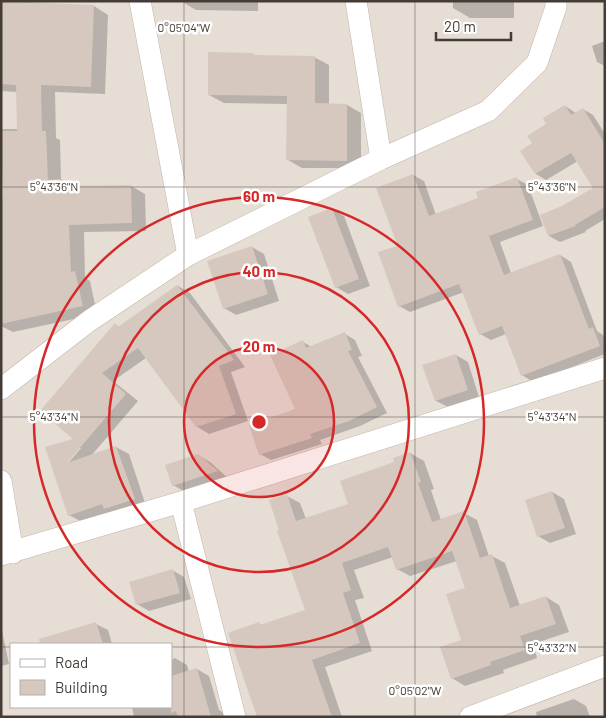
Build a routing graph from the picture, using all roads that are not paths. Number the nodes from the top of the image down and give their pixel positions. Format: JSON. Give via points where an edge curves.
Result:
{"nodes":[{"id":1,"x":140,"y":1,"type":"edge"},
{"id":2,"x":356,"y":1,"type":"edge"},
{"id":3,"x":556,"y":1,"type":"edge"},
{"id":4,"x":381,"y":159,"type":"junction"},
{"id":5,"x":188,"y":255,"type":"junction"},
{"id":6,"x":605,"y":368,"type":"edge"},
{"id":7,"x":1,"y":389,"type":"edge"},
{"id":8,"x":1,"y":481,"type":"edge"},
{"id":9,"x":182,"y":502,"type":"junction"},
{"id":10,"x":7,"y":554,"type":"edge"},
{"id":11,"x":605,"y":666,"type":"edge"},
{"id":12,"x":473,"y":716,"type":"edge"},
{"id":13,"x":235,"y":717,"type":"edge"}],
"edges":[{"from":1,"to":5,"type":"street"},
{"from":2,"to":4,"type":"street"},
{"from":3,"to":4,"type":"street","via":[[537,63],[488,111]]},
{"from":4,"to":5,"type":"street"},
{"from":5,"to":7,"type":"street","via":[[89,321]]},
{"from":6,"to":9,"type":"street"},
{"from":8,"to":10,"type":"street"},
{"from":9,"to":10,"type":"street"},
{"from":9,"to":13,"type":"street"},
{"from":11,"to":12,"type":"street"}]}
